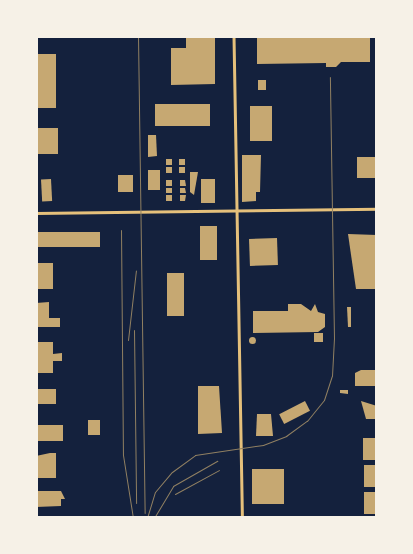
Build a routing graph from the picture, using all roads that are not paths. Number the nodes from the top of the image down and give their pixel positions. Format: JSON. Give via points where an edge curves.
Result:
{"nodes":[{"id":1,"x":234,"y":36,"type":"edge"},
{"id":2,"x":236,"y":210,"type":"junction"},
{"id":3,"x":377,"y":210,"type":"edge"},
{"id":4,"x":36,"y":213,"type":"edge"},
{"id":5,"x":242,"y":518,"type":"edge"}],
"edges":[{"from":1,"to":2,"type":"street"},
{"from":2,"to":3,"type":"street"},
{"from":2,"to":4,"type":"street"},
{"from":2,"to":5,"type":"street"}]}
